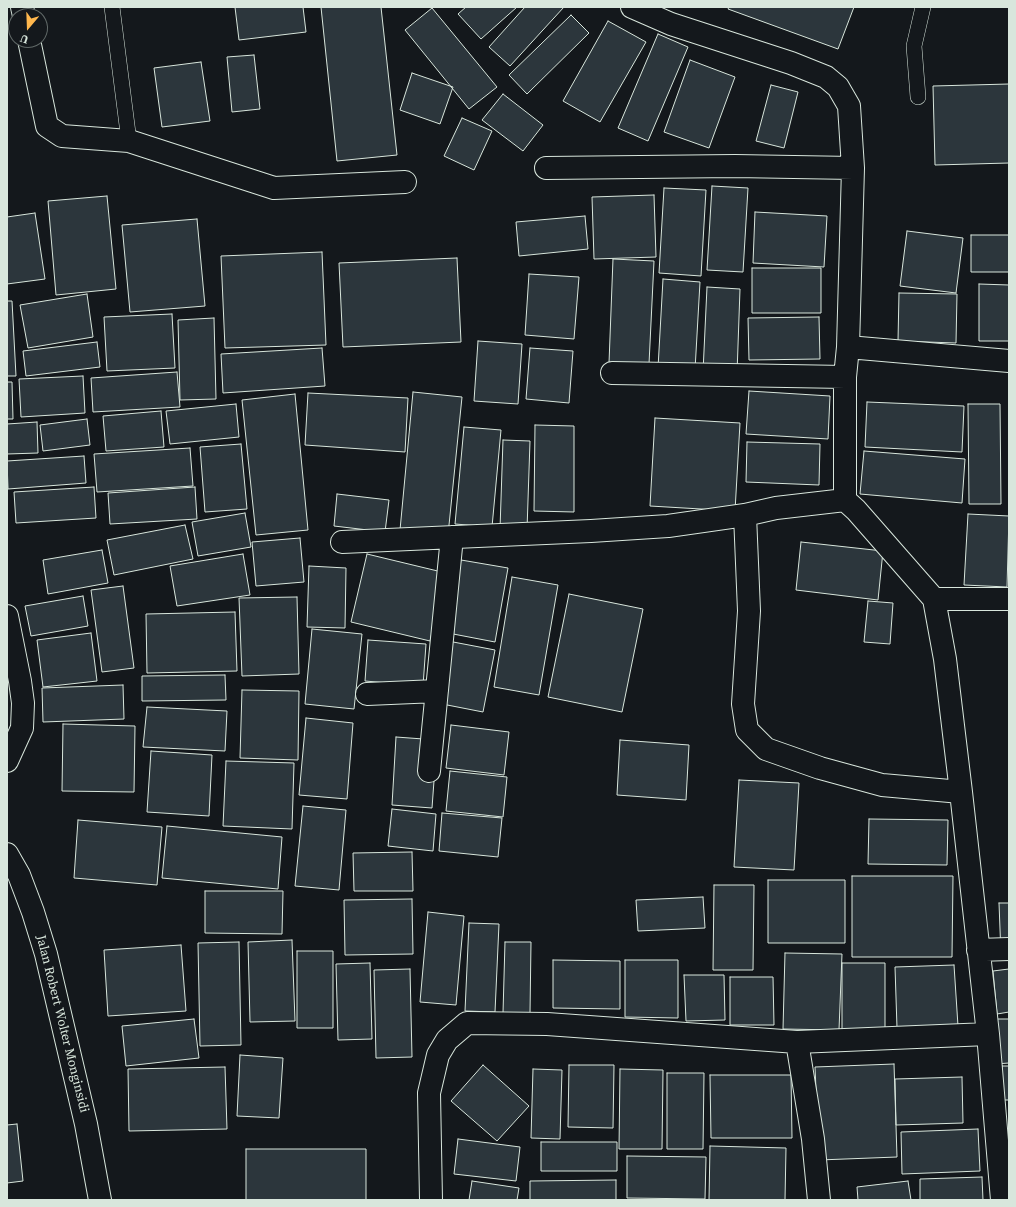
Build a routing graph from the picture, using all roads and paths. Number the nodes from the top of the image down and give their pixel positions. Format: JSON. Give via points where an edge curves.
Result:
{"nodes":[{"id":1,"x":112,"y":7,"type":"edge"},
{"id":2,"x":632,"y":7,"type":"edge"},
{"id":3,"x":923,"y":7,"type":"edge"},
{"id":4,"x":31,"y":48,"type":"edge"},
{"id":5,"x":918,"y":97,"type":"dead end"},
{"id":6,"x":129,"y":141,"type":"junction"},
{"id":7,"x":546,"y":168,"type":"dead end"},
{"id":8,"x":853,"y":168,"type":"junction"},
{"id":9,"x":405,"y":182,"type":"dead end"},
{"id":10,"x":848,"y":347,"type":"junction"},
{"id":11,"x":1009,"y":361,"type":"edge"},
{"id":12,"x":612,"y":373,"type":"dead end"},
{"id":13,"x":845,"y":377,"type":"junction"},
{"id":14,"x":845,"y":500,"type":"junction"},
{"id":15,"x":745,"y":515,"type":"junction"},
{"id":16,"x":452,"y":537,"type":"junction"},
{"id":17,"x":342,"y":542,"type":"dead end"},
{"id":18,"x":934,"y":599,"type":"junction"},
{"id":19,"x":1009,"y":599,"type":"edge"},
{"id":20,"x":7,"y":616,"type":"edge"},
{"id":21,"x":437,"y":691,"type":"junction"},
{"id":22,"x":367,"y":694,"type":"dead end"},
{"id":23,"x":7,"y":760,"type":"edge"},
{"id":24,"x":429,"y":771,"type":"dead end"},
{"id":25,"x":961,"y":792,"type":"junction"},
{"id":26,"x":7,"y":854,"type":"edge"},
{"id":27,"x":1009,"y":949,"type":"edge"},
{"id":28,"x":978,"y":950,"type":"junction"},
{"id":29,"x":988,"y":1034,"type":"junction"},
{"id":30,"x":797,"y":1042,"type":"junction"},
{"id":31,"x":100,"y":1200,"type":"edge"},
{"id":32,"x":431,"y":1200,"type":"edge"},
{"id":33,"x":819,"y":1200,"type":"edge"},
{"id":34,"x":1002,"y":1200,"type":"edge"}],
"edges":[{"from":1,"to":6,"type":"lane"},
{"from":2,"to":8,"type":"main road","via":[[671,24],[826,77],[838,87],[849,106]]},
{"from":3,"to":5,"type":"lane","via":[[914,46]]},
{"from":4,"to":6,"type":"main road","via":[[47,126],[62,136]]},
{"from":6,"to":9,"type":"main road","via":[[274,188]]},
{"from":7,"to":8,"type":"main road"},
{"from":8,"to":10,"type":"main road"},
{"from":10,"to":11,"type":"main road"},
{"from":10,"to":13,"type":"main road"},
{"from":12,"to":13,"type":"main road"},
{"from":13,"to":14,"type":"main road"},
{"from":14,"to":15,"type":"main road","via":[[776,508]]},
{"from":14,"to":18,"type":"main road"},
{"from":15,"to":16,"type":"main road","via":[[668,526]]},
{"from":15,"to":25,"type":"main road","via":[[749,611],[743,704],[747,730],[766,749],[841,774],[882,785]]},
{"from":16,"to":17,"type":"main road"},
{"from":16,"to":21,"type":"main road"},
{"from":18,"to":19,"type":"main road"},
{"from":18,"to":25,"type":"main road","via":[[945,660]]},
{"from":20,"to":23,"type":"main road","via":[[23,703],[22,728]]},
{"from":21,"to":22,"type":"main road"},
{"from":21,"to":24,"type":"main road"},
{"from":25,"to":28,"type":"main road"},
{"from":26,"to":31,"type":"main road","name":"Jalan Robert Wolter Monginsidi","via":[[22,882],[46,954],[86,1124]]},
{"from":27,"to":28,"type":"main road"},
{"from":28,"to":29,"type":"main road"},
{"from":29,"to":30,"type":"main road"},
{"from":29,"to":34,"type":"main road"},
{"from":30,"to":32,"type":"main road","via":[[547,1024],[467,1023],[448,1040],[438,1055],[429,1093]]},
{"from":30,"to":33,"type":"main road","via":[[813,1139]]}]}
